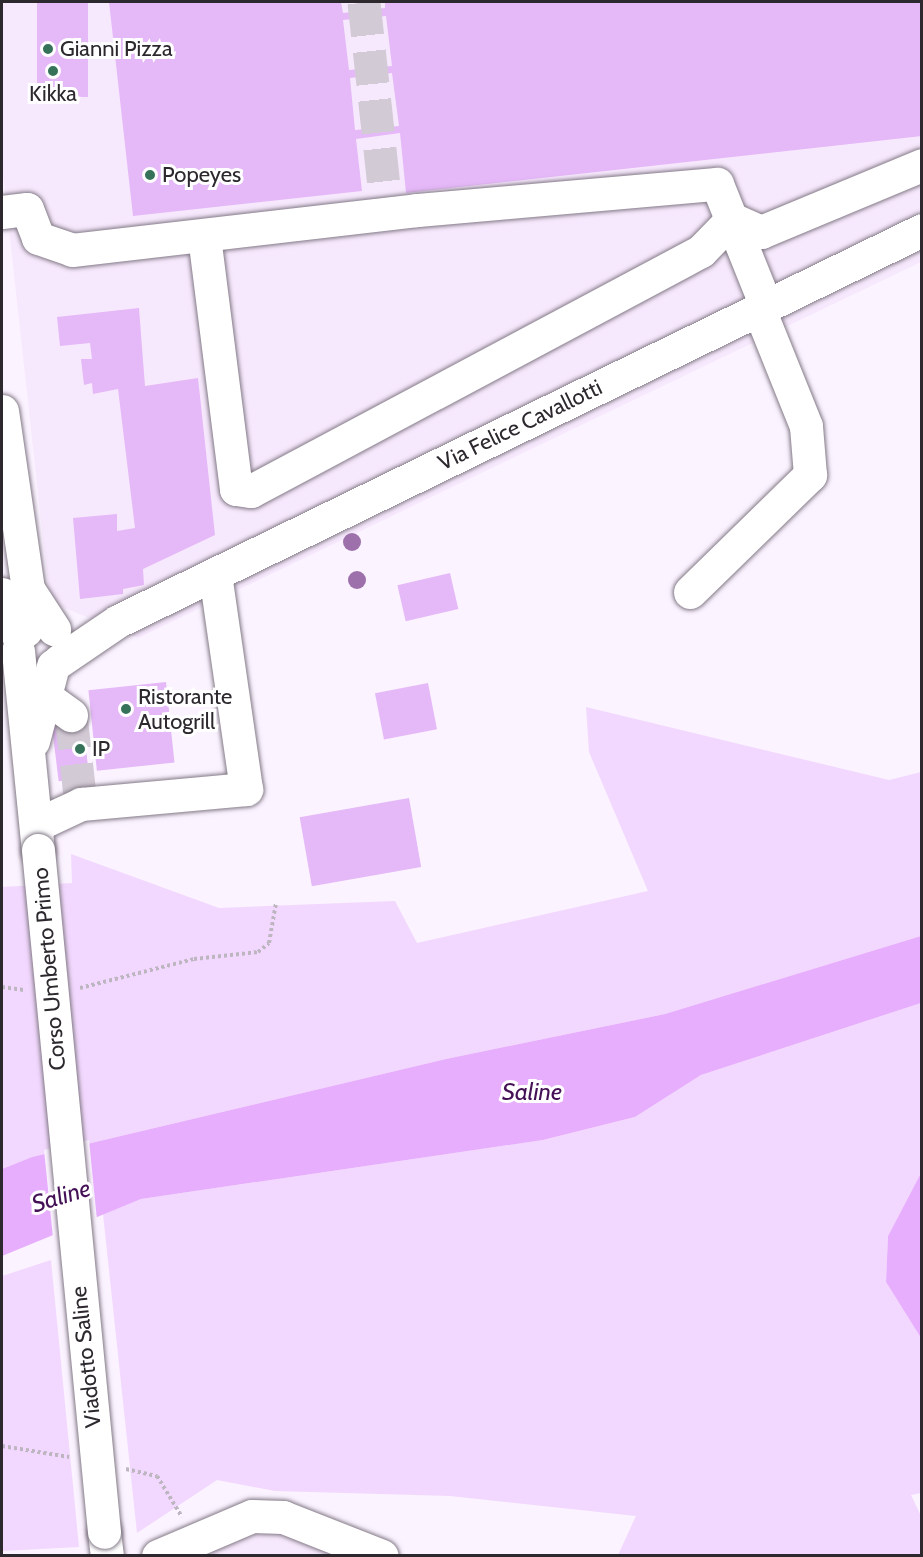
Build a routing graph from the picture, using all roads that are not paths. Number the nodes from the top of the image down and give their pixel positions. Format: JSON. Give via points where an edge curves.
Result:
{"nodes":[{"id":1,"x":921,"y":165,"type":"edge"},
{"id":2,"x":2,"y":212,"type":"edge"},
{"id":3,"x":732,"y":219,"type":"junction"},
{"id":4,"x":921,"y":230,"type":"edge"},
{"id":5,"x":204,"y":236,"type":"junction"},
{"id":6,"x":762,"y":308,"type":"junction"},
{"id":7,"x":2,"y":411,"type":"edge"},
{"id":8,"x":215,"y":574,"type":"junction"},
{"id":9,"x":15,"y":591,"type":"edge"},
{"id":10,"x":690,"y":592,"type":"dead end"},
{"id":11,"x":45,"y":658,"type":"junction"},
{"id":12,"x":28,"y":757,"type":"junction"},
{"id":13,"x":37,"y":837,"type":"junction"},
{"id":14,"x":68,"y":1182,"type":"joint"},
{"id":15,"x":106,"y":1544,"type":"edge"},
{"id":16,"x":158,"y":1556,"type":"edge"},
{"id":17,"x":382,"y":1556,"type":"edge"}],
"edges":[{"from":1,"to":3,"type":"main road","via":[[761,232]]},
{"from":2,"to":5,"type":"main road","via":[[27,209],[38,238],[72,250]]},
{"from":3,"to":5,"type":"main road","via":[[717,184],[417,210]]},
{"from":3,"to":5,"type":"main road","via":[[700,251],[251,491],[236,489]]},
{"from":3,"to":6,"type":"main road"},
{"from":4,"to":6,"type":"main road","name":"Via Felice Cavallotti"},
{"from":6,"to":8,"type":"main road","name":"Via Felice Cavallotti"},
{"from":6,"to":10,"type":"main road","via":[[806,426],[810,475]]},
{"from":7,"to":9,"type":"main road","name":"Corso Umberto Primo"},
{"from":8,"to":11,"type":"main road","name":"Via Felice Cavallotti"},
{"from":8,"to":13,"type":"main road","via":[[246,789],[81,804]]},
{"from":9,"to":11,"type":"main road","name":"Corso Umberto Primo"},
{"from":11,"to":12,"type":"main road","name":"Corso Umberto Primo"},
{"from":11,"to":12,"type":"main road","name":"Corso Umberto Primo"},
{"from":12,"to":13,"type":"main road","name":"Corso Umberto Primo"},
{"from":13,"to":14,"type":"main road","name":"Corso Umberto Primo","bridge":true},
{"from":14,"to":15,"type":"main road","name":"Viadotto Saline","bridge":true},
{"from":16,"to":17,"type":"main road","via":[[252,1516],[283,1517]]}]}
